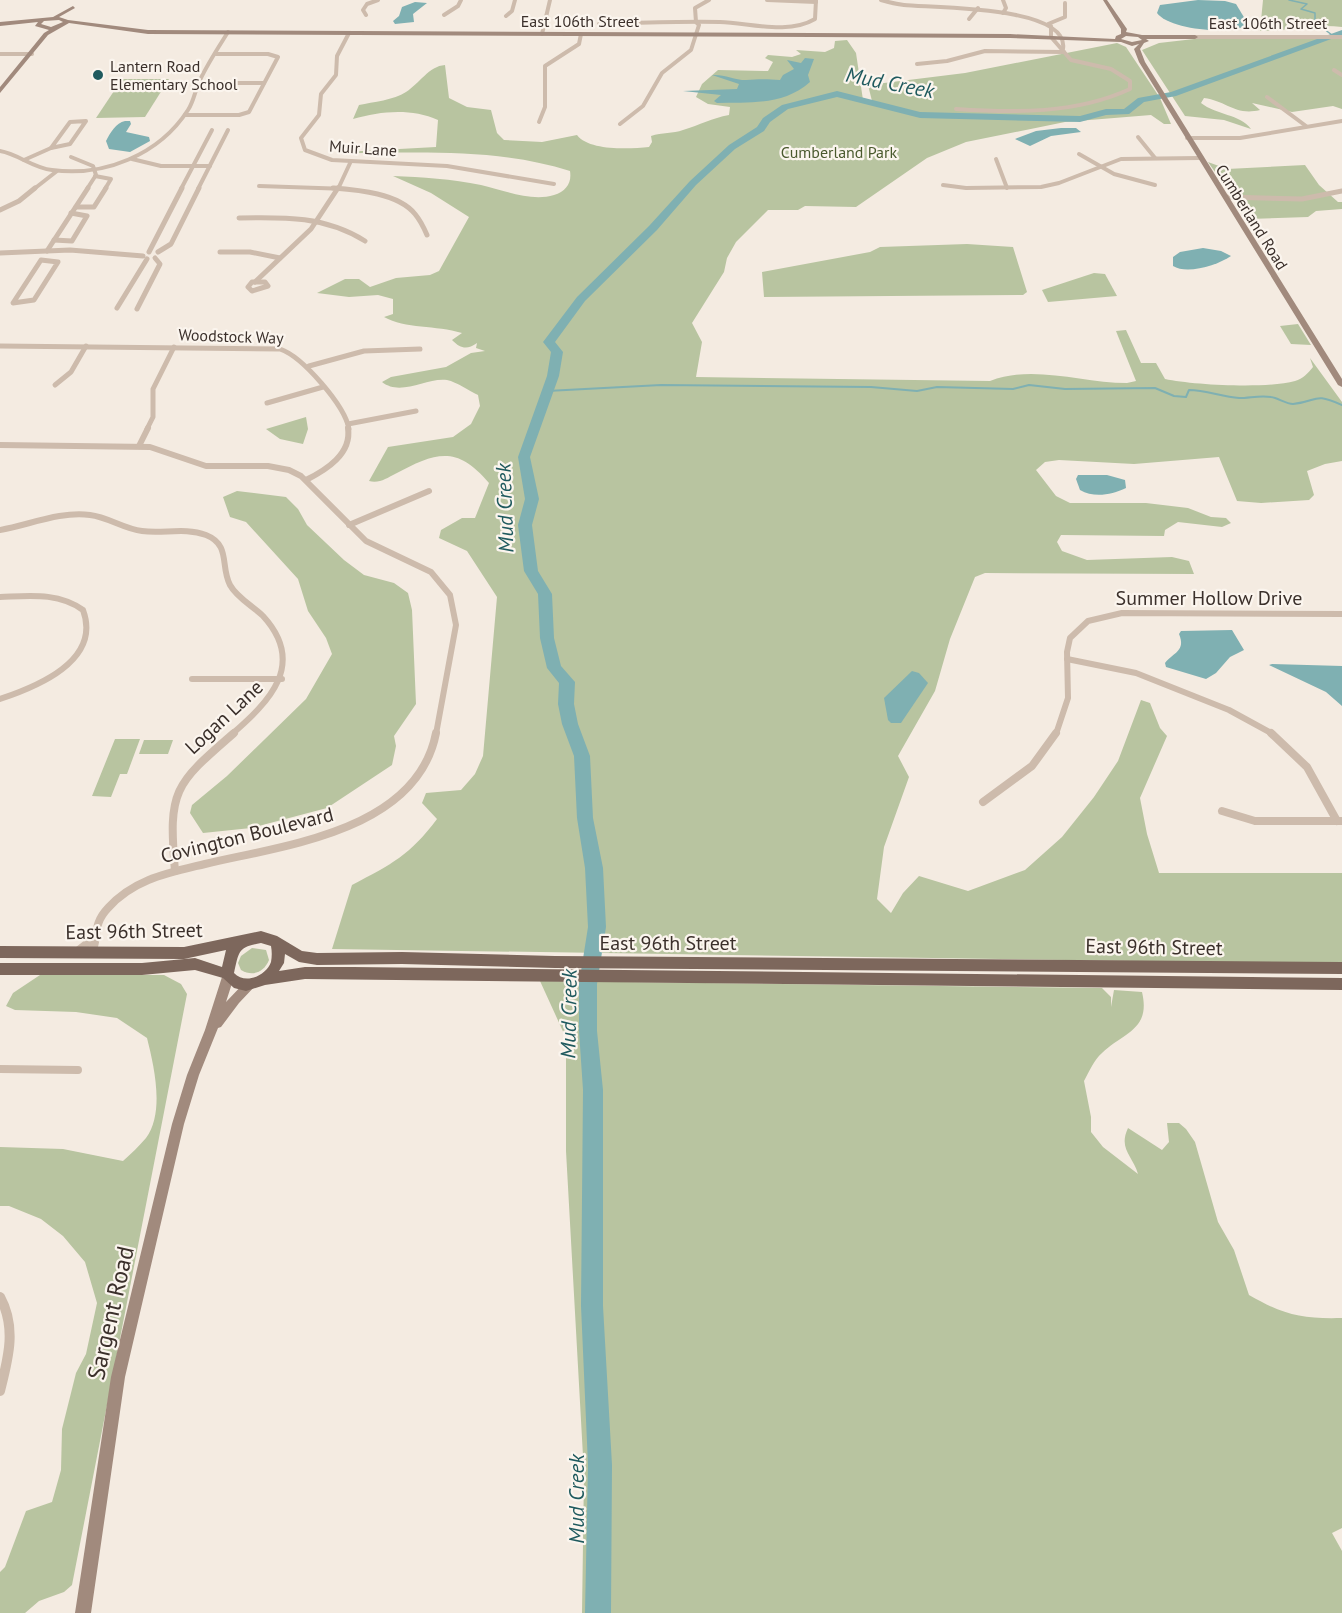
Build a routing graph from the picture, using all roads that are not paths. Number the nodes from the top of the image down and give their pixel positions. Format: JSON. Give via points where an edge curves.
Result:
{"nodes":[{"id":1,"x":77,"y":0,"type":"edge"},
{"id":2,"x":376,"y":0,"type":"edge"},
{"id":3,"x":461,"y":0,"type":"edge"},
{"id":4,"x":515,"y":0,"type":"edge"},
{"id":5,"x":550,"y":0,"type":"edge"},
{"id":6,"x":697,"y":0,"type":"edge"},
{"id":7,"x":767,"y":0,"type":"edge"},
{"id":8,"x":881,"y":0,"type":"edge"},
{"id":9,"x":945,"y":0,"type":"edge"},
{"id":10,"x":1003,"y":0,"type":"edge"},
{"id":11,"x":1106,"y":0,"type":"edge"},
{"id":12,"x":706,"y":1,"type":"edge"},
{"id":13,"x":816,"y":1,"type":"edge"},
{"id":14,"x":887,"y":3,"type":"junction"},
{"id":15,"x":1065,"y":3,"type":"dead end"},
{"id":16,"x":879,"y":6,"type":"dead end"},
{"id":17,"x":947,"y":6,"type":"junction"},
{"id":18,"x":73,"y":7,"type":"junction"},
{"id":19,"x":978,"y":8,"type":"junction"},
{"id":20,"x":1003,"y":13,"type":"junction"},
{"id":21,"x":366,"y":15,"type":"dead end"},
{"id":22,"x":444,"y":15,"type":"dead end"},
{"id":23,"x":506,"y":16,"type":"dead end"},
{"id":24,"x":46,"y":19,"type":"junction"},
{"id":25,"x":969,"y":19,"type":"dead end"},
{"id":26,"x":67,"y":21,"type":"junction"},
{"id":27,"x":696,"y":22,"type":"junction"},
{"id":28,"x":599,"y":24,"type":"dead end"},
{"id":29,"x":0,"y":25,"type":"edge"},
{"id":30,"x":1050,"y":25,"type":"junction"},
{"id":31,"x":1122,"y":25,"type":"junction"},
{"id":32,"x":99,"y":27,"type":"junction"},
{"id":33,"x":57,"y":28,"type":"junction"},
{"id":34,"x":38,"y":29,"type":"junction"},
{"id":35,"x":228,"y":32,"type":"junction"},
{"id":36,"x":349,"y":33,"type":"junction"},
{"id":37,"x":542,"y":34,"type":"junction"},
{"id":38,"x":581,"y":34,"type":"junction"},
{"id":39,"x":692,"y":35,"type":"junction"},
{"id":40,"x":1051,"y":37,"type":"junction"},
{"id":41,"x":1195,"y":37,"type":"joint"},
{"id":42,"x":1342,"y":37,"type":"edge"},
{"id":43,"x":1061,"y":38,"type":"junction"},
{"id":44,"x":1122,"y":38,"type":"junction"},
{"id":45,"x":1141,"y":39,"type":"junction"},
{"id":46,"x":41,"y":40,"type":"junction"},
{"id":47,"x":1063,"y":50,"type":"junction"},
{"id":48,"x":0,"y":54,"type":"edge"},
{"id":49,"x":32,"y":54,"type":"junction"},
{"id":50,"x":216,"y":54,"type":"junction"},
{"id":51,"x":1142,"y":62,"type":"junction"},
{"id":52,"x":917,"y":64,"type":"dead end"},
{"id":53,"x":1334,"y":70,"type":"dead end"},
{"id":54,"x":1342,"y":75,"type":"edge"},
{"id":55,"x":198,"y":83,"type":"junction"},
{"id":56,"x":264,"y":83,"type":"junction"},
{"id":57,"x":0,"y":91,"type":"edge"},
{"id":58,"x":1267,"y":97,"type":"dead end"},
{"id":59,"x":956,"y":109,"type":"dead end"},
{"id":60,"x":185,"y":115,"type":"junction"},
{"id":61,"x":1342,"y":121,"type":"edge"},
{"id":62,"x":539,"y":122,"type":"dead end"},
{"id":63,"x":620,"y":124,"type":"dead end"},
{"id":64,"x":1306,"y":126,"type":"junction"},
{"id":65,"x":212,"y":130,"type":"dead end"},
{"id":66,"x":228,"y":130,"type":"dead end"},
{"id":67,"x":1138,"y":137,"type":"dead end"},
{"id":68,"x":1187,"y":138,"type":"junction"},
{"id":69,"x":51,"y":148,"type":"junction"},
{"id":70,"x":0,"y":151,"type":"edge"},
{"id":71,"x":1079,"y":154,"type":"dead end"},
{"id":72,"x":70,"y":157,"type":"dead end"},
{"id":73,"x":1155,"y":158,"type":"junction"},
{"id":74,"x":1199,"y":158,"type":"junction"},
{"id":75,"x":132,"y":159,"type":"junction"},
{"id":76,"x":996,"y":159,"type":"dead end"},
{"id":77,"x":24,"y":160,"type":"junction"},
{"id":78,"x":351,"y":161,"type":"junction"},
{"id":79,"x":192,"y":166,"type":"junction"},
{"id":80,"x":210,"y":166,"type":"junction"},
{"id":81,"x":1100,"y":166,"type":"junction"},
{"id":82,"x":95,"y":169,"type":"junction"},
{"id":83,"x":57,"y":171,"type":"junction"},
{"id":84,"x":95,"y":176,"type":"junction"},
{"id":85,"x":554,"y":184,"type":"dead end"},
{"id":86,"x":943,"y":185,"type":"dead end"},
{"id":87,"x":1155,"y":185,"type":"dead end"},
{"id":88,"x":259,"y":186,"type":"dead end"},
{"id":89,"x":338,"y":188,"type":"junction"},
{"id":90,"x":1006,"y":188,"type":"junction"},
{"id":91,"x":1342,"y":191,"type":"edge"},
{"id":92,"x":1226,"y":197,"type":"junction"},
{"id":93,"x":76,"y":207,"type":"junction"},
{"id":94,"x":0,"y":210,"type":"edge"},
{"id":95,"x":71,"y":213,"type":"junction"},
{"id":96,"x":239,"y":218,"type":"dead end"},
{"id":97,"x":318,"y":219,"type":"junction"},
{"id":98,"x":427,"y":235,"type":"dead end"},
{"id":99,"x":54,"y":240,"type":"junction"},
{"id":100,"x":365,"y":241,"type":"dead end"},
{"id":101,"x":48,"y":250,"type":"junction"},
{"id":102,"x":149,"y":252,"type":"junction"},
{"id":103,"x":220,"y":252,"type":"dead end"},
{"id":104,"x":0,"y":253,"type":"edge"},
{"id":105,"x":156,"y":255,"type":"junction"},
{"id":106,"x":145,"y":257,"type":"junction"},
{"id":107,"x":280,"y":258,"type":"junction"},
{"id":108,"x":41,"y":260,"type":"junction"},
{"id":109,"x":255,"y":282,"type":"dead end"},
{"id":110,"x":117,"y":308,"type":"dead end"},
{"id":111,"x":137,"y":309,"type":"dead end"},
{"id":112,"x":0,"y":345,"type":"edge"},
{"id":113,"x":86,"y":346,"type":"junction"},
{"id":114,"x":174,"y":347,"type":"junction"},
{"id":115,"x":420,"y":349,"type":"dead end"},
{"id":116,"x":309,"y":366,"type":"junction"},
{"id":117,"x":55,"y":385,"type":"dead end"},
{"id":118,"x":1342,"y":385,"type":"edge"},
{"id":119,"x":323,"y":387,"type":"junction"},
{"id":120,"x":267,"y":403,"type":"dead end"},
{"id":121,"x":416,"y":411,"type":"dead end"},
{"id":122,"x":348,"y":424,"type":"junction"},
{"id":123,"x":0,"y":445,"type":"edge"},
{"id":124,"x":139,"y":446,"type":"junction"},
{"id":125,"x":306,"y":480,"type":"junction"},
{"id":126,"x":429,"y":491,"type":"dead end"},
{"id":127,"x":349,"y":525,"type":"junction"},
{"id":128,"x":0,"y":530,"type":"edge"},
{"id":129,"x":0,"y":597,"type":"edge"},
{"id":130,"x":1342,"y":614,"type":"edge"},
{"id":131,"x":1067,"y":659,"type":"junction"},
{"id":132,"x":192,"y":679,"type":"dead end"},
{"id":133,"x":282,"y":679,"type":"junction"},
{"id":134,"x":0,"y":699,"type":"edge"},
{"id":135,"x":983,"y":802,"type":"dead end"},
{"id":136,"x":1221,"y":812,"type":"dead end"},
{"id":137,"x":1339,"y":821,"type":"edge"},
{"id":138,"x":175,"y":870,"type":"junction"},
{"id":139,"x":243,"y":940,"type":"junction"},
{"id":140,"x":278,"y":944,"type":"junction"},
{"id":141,"x":92,"y":946,"type":"junction"},
{"id":142,"x":0,"y":952,"type":"edge"},
{"id":143,"x":0,"y":968,"type":"edge"},
{"id":144,"x":554,"y":968,"type":"junction"},
{"id":145,"x":1342,"y":968,"type":"edge"},
{"id":146,"x":627,"y":969,"type":"junction"},
{"id":147,"x":228,"y":975,"type":"junction"},
{"id":148,"x":257,"y":982,"type":"junction"},
{"id":149,"x":1342,"y":984,"type":"edge"},
{"id":150,"x":212,"y":1030,"type":"junction"},
{"id":151,"x":0,"y":1069,"type":"edge"},
{"id":152,"x":78,"y":1070,"type":"dead end"},
{"id":153,"x":0,"y":1297,"type":"edge"},
{"id":154,"x":0,"y":1391,"type":"edge"},
{"id":155,"x":83,"y":1613,"type":"edge"}],
"edges":[{"from":1,"to":18,"type":"main road"},
{"from":2,"to":21,"type":"street","via":[[365,6]]},
{"from":3,"to":22,"type":"street"},
{"from":4,"to":23,"type":"street"},
{"from":5,"to":37,"type":"street"},
{"from":6,"to":12,"type":"street"},
{"from":7,"to":13,"type":"street"},
{"from":8,"to":14,"type":"street"},
{"from":9,"to":17,"type":"street"},
{"from":10,"to":20,"type":"street"},
{"from":11,"to":31,"type":"main road"},
{"from":12,"to":27,"type":"street","via":[[696,8]]},
{"from":13,"to":27,"type":"street","via":[[815,19],[801,26]]},
{"from":14,"to":16,"type":"street"},
{"from":14,"to":17,"type":"street"},
{"from":15,"to":30,"type":"street","via":[[1065,17]]},
{"from":17,"to":19,"type":"street"},
{"from":18,"to":24,"type":"main road"},
{"from":18,"to":26,"type":"main road"},
{"from":19,"to":20,"type":"street"},
{"from":19,"to":25,"type":"street"},
{"from":20,"to":30,"type":"street"},
{"from":24,"to":26,"type":"main road","name":"East 106th Street"},
{"from":24,"to":29,"type":"main road"},
{"from":24,"to":34,"type":"main road","via":[[38,23]]},
{"from":26,"to":32,"type":"main road","name":"East 106th Street"},
{"from":26,"to":33,"type":"main road"},
{"from":27,"to":28,"type":"street"},
{"from":27,"to":39,"type":"street","via":[[699,25]]},
{"from":29,"to":34,"type":"main road"},
{"from":29,"to":34,"type":"main road"},
{"from":30,"to":40,"type":"street"},
{"from":30,"to":43,"type":"street"},
{"from":31,"to":44,"type":"main road"},
{"from":31,"to":45,"type":"main road"},
{"from":32,"to":33,"type":"main road","name":"East 106th Street"},
{"from":32,"to":35,"type":"main road","name":"East 106th Street","via":[[148,32]]},
{"from":33,"to":34,"type":"main road","name":"East 106th Street"},
{"from":33,"to":46,"type":"main road"},
{"from":34,"to":46,"type":"main road"},
{"from":35,"to":36,"type":"main road","name":"East 106th Street"},
{"from":35,"to":50,"type":"street"},
{"from":36,"to":37,"type":"main road","name":"East 106th Street"},
{"from":36,"to":78,"type":"street","name":"Muir Lane","via":[[337,56],[336,75],[321,94],[319,115],[300,141],[302,148],[315,156]]},
{"from":37,"to":38,"type":"main road","name":"East 106th Street"},
{"from":38,"to":39,"type":"main road","name":"East 106th Street"},
{"from":38,"to":62,"type":"street","via":[[579,44],[545,66],[547,92]]},
{"from":39,"to":40,"type":"main road","name":"East 106th Street"},
{"from":39,"to":63,"type":"street","via":[[690,50],[662,73],[644,106]]},
{"from":40,"to":43,"type":"main road","name":"East 106th Street"},
{"from":40,"to":47,"type":"street"},
{"from":41,"to":42,"type":"street","name":"East 106th Street"},
{"from":41,"to":45,"type":"main road","name":"East 106th Street"},
{"from":43,"to":44,"type":"main road","name":"East 106th Street"},
{"from":43,"to":47,"type":"street"},
{"from":44,"to":45,"type":"main road"},
{"from":44,"to":45,"type":"main road"},
{"from":44,"to":51,"type":"main road","name":"Cumberland Road"},
{"from":45,"to":51,"type":"main road","via":[[1137,49]]},
{"from":46,"to":49,"type":"main road"},
{"from":47,"to":52,"type":"street","via":[[985,51]]},
{"from":47,"to":59,"type":"street","via":[[1075,62],[1125,76],[1131,89],[1059,109]]},
{"from":48,"to":49,"type":"street"},
{"from":49,"to":57,"type":"main road"},
{"from":50,"to":55,"type":"street"},
{"from":50,"to":56,"type":"street","via":[[278,56]]},
{"from":51,"to":68,"type":"main road","name":"Cumberland Road"},
{"from":53,"to":54,"type":"street"},
{"from":55,"to":56,"type":"street"},
{"from":55,"to":60,"type":"street"},
{"from":56,"to":60,"type":"street","via":[[250,111],[244,114]]},
{"from":58,"to":64,"type":"street"},
{"from":60,"to":75,"type":"street","via":[[168,134]]},
{"from":61,"to":64,"type":"street"},
{"from":64,"to":68,"type":"street","via":[[1240,138]]},
{"from":65,"to":79,"type":"street"},
{"from":66,"to":80,"type":"street"},
{"from":67,"to":73,"type":"street"},
{"from":68,"to":74,"type":"main road","name":"Cumberland Road"},
{"from":69,"to":69,"type":"street","via":[[70,122],[86,121],[70,144]]},
{"from":69,"to":77,"type":"street"},
{"from":70,"to":77,"type":"street"},
{"from":71,"to":81,"type":"street"},
{"from":72,"to":82,"type":"street"},
{"from":73,"to":74,"type":"street"},
{"from":73,"to":81,"type":"street","via":[[1121,159]]},
{"from":74,"to":92,"type":"main road","name":"Cumberland Road"},
{"from":75,"to":79,"type":"street","via":[[160,166]]},
{"from":75,"to":82,"type":"street"},
{"from":76,"to":90,"type":"street"},
{"from":77,"to":83,"type":"street"},
{"from":78,"to":85,"type":"street","name":"Muir Lane","via":[[461,167]]},
{"from":78,"to":89,"type":"street"},
{"from":79,"to":80,"type":"street"},
{"from":79,"to":102,"type":"street"},
{"from":80,"to":105,"type":"street","via":[[171,244]]},
{"from":81,"to":87,"type":"street","via":[[1139,183]]},
{"from":81,"to":90,"type":"street","via":[[1052,185]]},
{"from":82,"to":83,"type":"street"},
{"from":82,"to":84,"type":"street"},
{"from":83,"to":94,"type":"street","via":[[20,201]]},
{"from":84,"to":93,"type":"street"},
{"from":84,"to":93,"type":"street","via":[[111,179],[94,207]]},
{"from":86,"to":90,"type":"street"},
{"from":88,"to":89,"type":"street"},
{"from":89,"to":97,"type":"street"},
{"from":89,"to":98,"type":"street","via":[[373,195],[410,209]]},
{"from":91,"to":92,"type":"street","via":[[1320,197]]},
{"from":92,"to":118,"type":"main road","name":"Cumberland Road"},
{"from":93,"to":95,"type":"street"},
{"from":95,"to":99,"type":"street"},
{"from":95,"to":99,"type":"street","via":[[87,216],[72,240]]},
{"from":96,"to":97,"type":"street"},
{"from":97,"to":100,"type":"street","via":[[345,228]]},
{"from":97,"to":107,"type":"street"},
{"from":99,"to":101,"type":"street"},
{"from":101,"to":104,"type":"street"},
{"from":101,"to":106,"type":"street"},
{"from":101,"to":108,"type":"street"},
{"from":102,"to":105,"type":"street"},
{"from":102,"to":106,"type":"street"},
{"from":103,"to":107,"type":"street"},
{"from":105,"to":106,"type":"street"},
{"from":105,"to":111,"type":"street","via":[[160,264]]},
{"from":106,"to":110,"type":"street"},
{"from":107,"to":109,"type":"street"},
{"from":108,"to":108,"type":"street","via":[[30,277],[13,303],[34,300],[58,262]]},
{"from":112,"to":113,"type":"street","name":"Woodstock Way"},
{"from":113,"to":114,"type":"street","name":"Woodstock Way"},
{"from":113,"to":117,"type":"street","via":[[70,372]]},
{"from":114,"to":116,"type":"street","name":"Woodstock Way","via":[[277,349],[300,356]]},
{"from":114,"to":124,"type":"street","via":[[153,389],[153,417]]},
{"from":115,"to":116,"type":"street","via":[[364,351]]},
{"from":116,"to":119,"type":"street","name":"Woodstock Way"},
{"from":119,"to":120,"type":"street"},
{"from":119,"to":122,"type":"street","name":"Woodstock Way"},
{"from":121,"to":122,"type":"street"},
{"from":122,"to":125,"type":"street","via":[[347,444],[340,456]]},
{"from":123,"to":124,"type":"street","name":"Covington Boulevard"},
{"from":124,"to":125,"type":"street","name":"Covington Boulevard","via":[[167,450],[205,466],[279,468]]},
{"from":125,"to":127,"type":"street","name":"Covington Boulevard"},
{"from":126,"to":127,"type":"street"},
{"from":127,"to":138,"type":"street","name":"Covington Boulevard","via":[[368,542],[437,577],[455,606],[452,652],[432,753],[402,792],[378,812],[352,826]]},
{"from":128,"to":133,"type":"street","name":"Logan Lane","via":[[80,514],[95,515],[142,531],[193,532],[212,538],[223,549],[232,588],[273,629],[283,659]]},
{"from":129,"to":134,"type":"street","via":[[68,600],[83,610],[87,627],[74,658],[60,674]]},
{"from":130,"to":131,"type":"street","name":"Summer Hollow Drive","via":[[1104,615],[1075,631],[1068,642]]},
{"from":131,"to":135,"type":"street","name":"Summer Hollow Drive","via":[[1068,700],[1055,736],[1019,777]]},
{"from":131,"to":137,"type":"street","via":[[1128,670],[1235,710],[1260,724],[1300,757]]},
{"from":132,"to":133,"type":"street"},
{"from":133,"to":138,"type":"street","name":"Logan Lane","via":[[264,705],[184,779],[172,807]]},
{"from":136,"to":137,"type":"street","via":[[1255,821]]},
{"from":138,"to":141,"type":"street","name":"Covington Boulevard","via":[[145,879],[117,898],[98,921]]},
{"from":139,"to":140,"type":"main road","name":"East 96th Street","via":[[265,938]]},
{"from":139,"to":141,"type":"main road","name":"East 96th Street","via":[[184,953]]},
{"from":139,"to":147,"type":"main road","via":[[233,949]]},
{"from":140,"to":144,"type":"main road","name":"East 96th Street","via":[[311,959],[393,957]]},
{"from":140,"to":148,"type":"main road","via":[[277,963]]},
{"from":141,"to":142,"type":"main road","name":"East 96th Street","via":[[75,953]]},
{"from":141,"to":143,"type":"main road","via":[[81,962],[38,962]]},
{"from":143,"to":147,"type":"main road","name":"East 96th Street","via":[[141,969],[195,964]]},
{"from":144,"to":146,"type":"main road","name":"East 96th Street"},
{"from":144,"to":148,"type":"main road","name":"East 96th Street","via":[[321,973]]},
{"from":145,"to":146,"type":"main road","name":"East 96th Street"},
{"from":146,"to":149,"type":"main road","name":"East 96th Street"},
{"from":147,"to":148,"type":"main road","name":"East 96th Street","via":[[239,983]]},
{"from":147,"to":150,"type":"main road","name":"Sargent Road"},
{"from":148,"to":150,"type":"main road","name":"Sargent Road","via":[[235,999]]},
{"from":150,"to":155,"type":"main road","name":"Sargent Road","via":[[178,1124],[118,1377]]},
{"from":151,"to":152,"type":"street"},
{"from":153,"to":154,"type":"street","via":[[11,1328]]}]}
